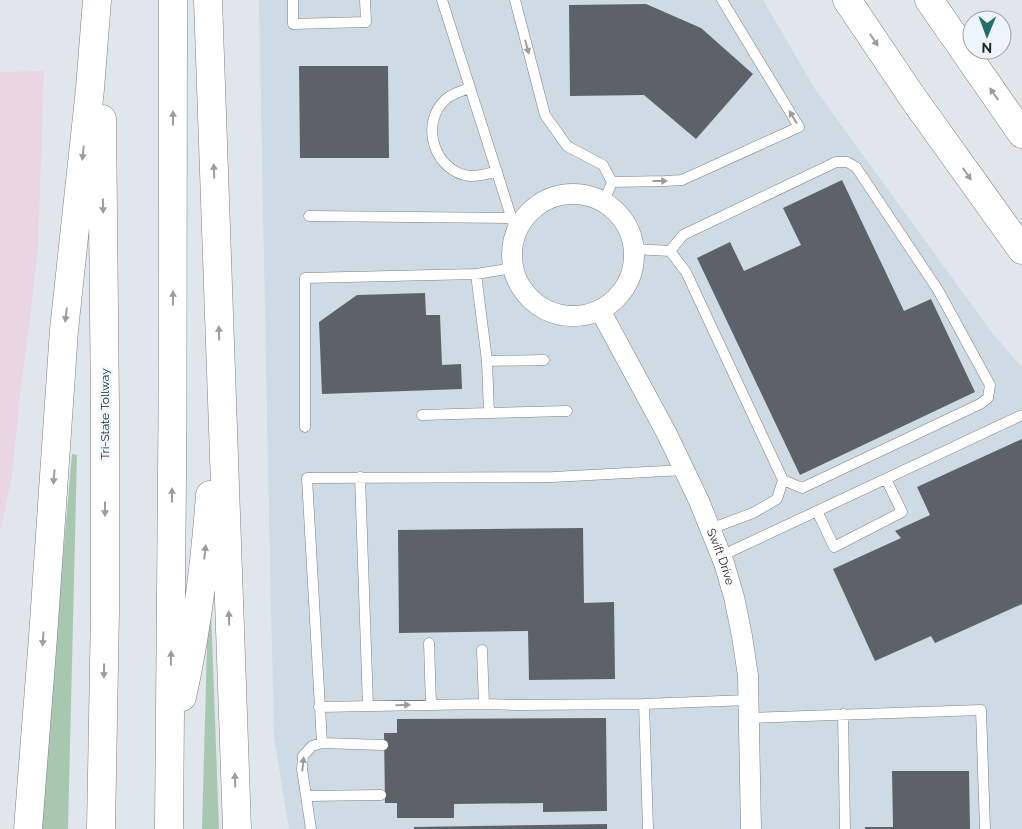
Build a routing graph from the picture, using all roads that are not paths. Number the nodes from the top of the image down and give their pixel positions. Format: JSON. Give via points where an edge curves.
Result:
{"nodes":[{"id":1,"x":98,"y":0,"type":"edge"},
{"id":2,"x":172,"y":0,"type":"edge"},
{"id":3,"x":208,"y":0,"type":"edge"},
{"id":4,"x":293,"y":0,"type":"edge"},
{"id":5,"x":365,"y":0,"type":"edge"},
{"id":6,"x":442,"y":0,"type":"edge"},
{"id":7,"x":515,"y":0,"type":"edge"},
{"id":8,"x":722,"y":0,"type":"edge"},
{"id":9,"x":847,"y":0,"type":"edge"},
{"id":10,"x":929,"y":0,"type":"edge"},
{"id":11,"x":470,"y":88,"type":"junction"},
{"id":12,"x":1022,"y":134,"type":"edge"},
{"id":13,"x":496,"y":171,"type":"junction"},
{"id":14,"x":612,"y":182,"type":"junction"},
{"id":15,"x":604,"y":202,"type":"junction"},
{"id":16,"x":309,"y":216,"type":"dead end"},
{"id":17,"x":514,"y":225,"type":"junction"},
{"id":18,"x":634,"y":249,"type":"junction"},
{"id":19,"x":1022,"y":250,"type":"edge"},
{"id":20,"x":670,"y":251,"type":"junction"},
{"id":21,"x":513,"y":268,"type":"junction"},
{"id":22,"x":476,"y":274,"type":"junction"},
{"id":23,"x":600,"y":310,"type":"junction"},
{"id":24,"x":544,"y":360,"type":"dead end"},
{"id":25,"x":488,"y":361,"type":"junction"},
{"id":26,"x":220,"y":366,"type":"junction"},
{"id":27,"x":567,"y":411,"type":"dead end"},
{"id":28,"x":489,"y":413,"type":"junction"},
{"id":29,"x":422,"y":415,"type":"dead end"},
{"id":30,"x":1022,"y":415,"type":"edge"},
{"id":31,"x":305,"y":428,"type":"dead end"},
{"id":32,"x":684,"y":470,"type":"junction"},
{"id":33,"x":360,"y":477,"type":"junction"},
{"id":34,"x":886,"y":479,"type":"junction"},
{"id":35,"x":783,"y":480,"type":"junction"},
{"id":36,"x":817,"y":511,"type":"junction"},
{"id":37,"x":710,"y":529,"type":"junction"},
{"id":38,"x":721,"y":556,"type":"junction"},
{"id":39,"x":430,"y":642,"type":"dead end"},
{"id":40,"x":482,"y":650,"type":"dead end"},
{"id":41,"x":484,"y":704,"type":"junction"},
{"id":42,"x":644,"y":704,"type":"junction"},
{"id":43,"x":431,"y":705,"type":"junction"},
{"id":44,"x":368,"y":706,"type":"junction"},
{"id":45,"x":319,"y":707,"type":"junction"},
{"id":46,"x":748,"y":709,"type":"junction"},
{"id":47,"x":843,"y":714,"type":"junction"},
{"id":48,"x":322,"y":743,"type":"junction"},
{"id":49,"x":383,"y":745,"type":"dead end"},
{"id":50,"x":170,"y":754,"type":"junction"},
{"id":51,"x":381,"y":795,"type":"dead end"},
{"id":52,"x":306,"y":796,"type":"junction"},
{"id":53,"x":28,"y":829,"type":"edge"},
{"id":54,"x":101,"y":829,"type":"edge"},
{"id":55,"x":169,"y":829,"type":"edge"},
{"id":56,"x":237,"y":829,"type":"edge"},
{"id":57,"x":311,"y":829,"type":"edge"},
{"id":58,"x":648,"y":829,"type":"edge"},
{"id":59,"x":751,"y":829,"type":"edge"},
{"id":60,"x":845,"y":829,"type":"edge"},
{"id":61,"x":985,"y":829,"type":"edge"}],
"edges":[{"from":1,"to":53,"type":"highway","one_way":true,"via":[[64,330]]},
{"from":1,"to":54,"type":"highway","name":"Tri-State Tollway","one_way":true,"via":[[105,409]]},
{"from":50,"to":2,"type":"highway","one_way":true,"via":[[174,197]]},
{"from":26,"to":3,"type":"highway","one_way":true},
{"from":4,"to":5,"type":"lane","via":[[293,24],[366,22]]},
{"from":6,"to":11,"type":"lane"},
{"from":7,"to":14,"type":"lane","one_way":true,"via":[[545,115],[567,146],[603,166]]},
{"from":14,"to":8,"type":"lane","one_way":true,"via":[[682,180],[800,127]]},
{"from":9,"to":19,"type":"highway","one_way":true},
{"from":12,"to":10,"type":"highway","one_way":true},
{"from":11,"to":13,"type":"lane"},
{"from":11,"to":13,"type":"lane","via":[[445,100],[437,111],[432,124],[436,152],[444,163],[469,176]]},
{"from":13,"to":17,"type":"lane"},
{"from":14,"to":15,"type":"lane"},
{"from":15,"to":17,"type":"street","via":[[584,195],[563,195],[543,201]]},
{"from":15,"to":18,"type":"street","via":[[624,222]]},
{"from":16,"to":17,"type":"lane"},
{"from":17,"to":21,"type":"street"},
{"from":18,"to":20,"type":"lane"},
{"from":18,"to":23,"type":"street","via":[[627,285]]},
{"from":20,"to":35,"type":"lane","via":[[686,272]]},
{"from":20,"to":35,"type":"lane","via":[[683,235],[836,162],[847,162],[856,167],[938,290],[990,385],[988,398],[980,404],[802,488]]},
{"from":21,"to":22,"type":"lane"},
{"from":21,"to":23,"type":"street","via":[[531,300],[546,310],[564,316],[582,316]]},
{"from":22,"to":25,"type":"lane"},
{"from":22,"to":31,"type":"lane","via":[[305,278]]},
{"from":23,"to":32,"type":"street","name":"Swift Drive"},
{"from":24,"to":25,"type":"lane"},
{"from":25,"to":28,"type":"lane"},
{"from":50,"to":26,"type":"highway","one_way":true,"via":[[199,606]]},
{"from":56,"to":26,"type":"highway","one_way":true},
{"from":27,"to":28,"type":"lane"},
{"from":28,"to":29,"type":"lane"},
{"from":30,"to":34,"type":"lane"},
{"from":32,"to":33,"type":"lane","via":[[553,477]]},
{"from":32,"to":37,"type":"street","name":"Swift Drive"},
{"from":33,"to":44,"type":"lane"},
{"from":33,"to":45,"type":"lane","via":[[307,478]]},
{"from":34,"to":36,"type":"lane"},
{"from":34,"to":36,"type":"lane","via":[[902,512],[834,546]]},
{"from":35,"to":37,"type":"lane","via":[[777,500]]},
{"from":36,"to":38,"type":"lane"},
{"from":37,"to":38,"type":"street","name":"Swift Drive"},
{"from":38,"to":46,"type":"street","name":"Swift Drive","via":[[742,636],[748,676]]},
{"from":39,"to":43,"type":"lane"},
{"from":40,"to":41,"type":"lane"},
{"from":41,"to":42,"type":"lane"},
{"from":41,"to":43,"type":"lane"},
{"from":42,"to":46,"type":"lane"},
{"from":42,"to":58,"type":"lane"},
{"from":44,"to":43,"type":"lane","one_way":true},
{"from":44,"to":45,"type":"lane"},
{"from":45,"to":48,"type":"lane"},
{"from":46,"to":47,"type":"lane"},
{"from":46,"to":59,"type":"street","name":"Swift Drive"},
{"from":47,"to":60,"type":"lane"},
{"from":47,"to":61,"type":"lane","via":[[981,710]]},
{"from":48,"to":49,"type":"lane"},
{"from":52,"to":48,"type":"lane","one_way":true,"via":[[303,756],[312,746]]},
{"from":50,"to":55,"type":"highway"},
{"from":51,"to":52,"type":"lane"},
{"from":52,"to":57,"type":"lane"}]}
